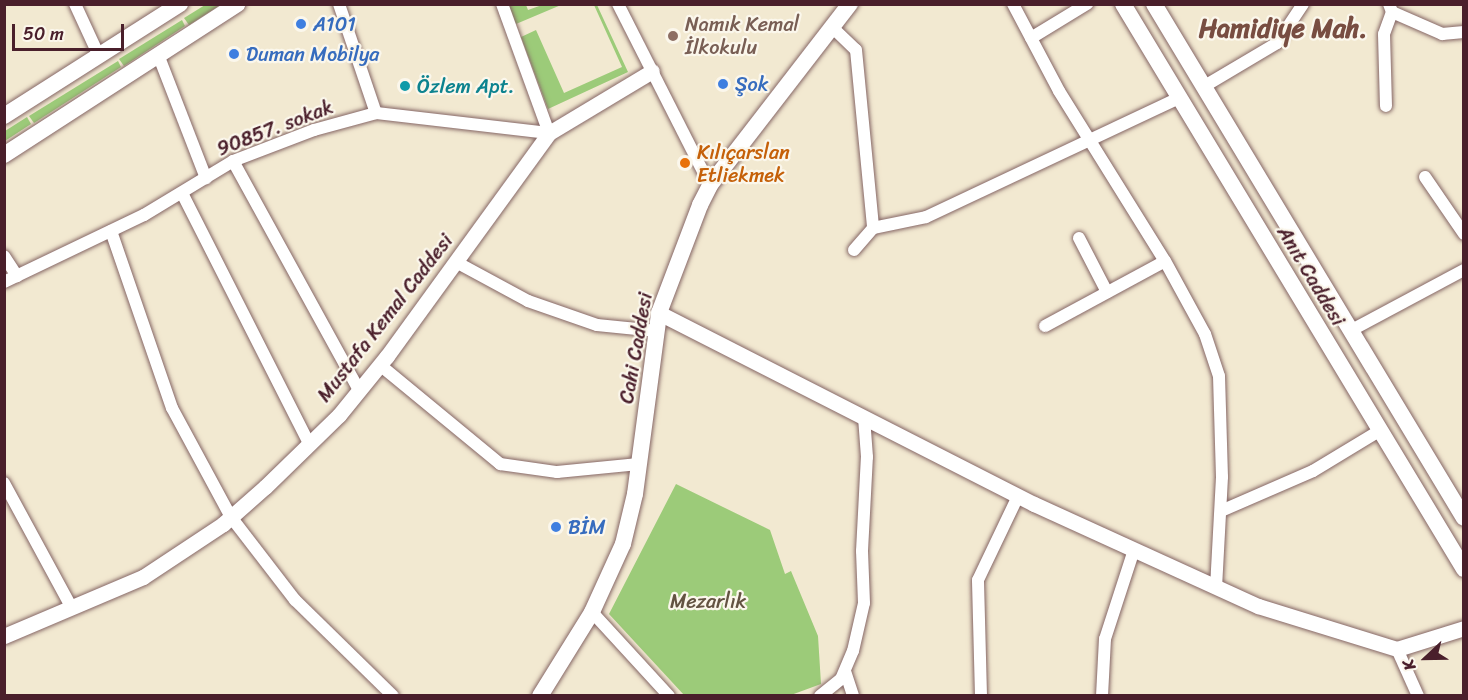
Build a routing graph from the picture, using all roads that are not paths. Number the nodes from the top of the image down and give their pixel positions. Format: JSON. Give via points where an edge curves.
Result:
{"nodes":[{"id":1,"x":75,"y":4,"type":"edge"},
{"id":2,"x":180,"y":4,"type":"edge"},
{"id":3,"x":237,"y":4,"type":"edge"},
{"id":4,"x":339,"y":4,"type":"edge"},
{"id":5,"x":502,"y":4,"type":"edge"},
{"id":6,"x":618,"y":4,"type":"edge"},
{"id":7,"x":850,"y":4,"type":"edge"},
{"id":8,"x":1013,"y":4,"type":"edge"},
{"id":9,"x":1087,"y":4,"type":"edge"},
{"id":10,"x":1122,"y":4,"type":"edge"},
{"id":11,"x":1154,"y":4,"type":"edge"},
{"id":12,"x":1303,"y":4,"type":"edge"},
{"id":13,"x":1390,"y":8,"type":"edge"},
{"id":14,"x":832,"y":27,"type":"junction"},
{"id":15,"x":1464,"y":33,"type":"edge"},
{"id":16,"x":1031,"y":38,"type":"junction"},
{"id":17,"x":99,"y":56,"type":"junction"},
{"id":18,"x":159,"y":57,"type":"junction"},
{"id":19,"x":651,"y":71,"type":"junction"},
{"id":20,"x":1203,"y":87,"type":"junction"},
{"id":21,"x":1179,"y":98,"type":"junction"},
{"id":22,"x":1386,"y":106,"type":"dead end"},
{"id":23,"x":376,"y":113,"type":"junction"},
{"id":24,"x":4,"y":116,"type":"edge"},
{"id":25,"x":549,"y":133,"type":"junction"},
{"id":26,"x":1091,"y":140,"type":"junction"},
{"id":27,"x":4,"y":155,"type":"edge"},
{"id":28,"x":233,"y":161,"type":"junction"},
{"id":29,"x":1425,"y":177,"type":"dead end"},
{"id":30,"x":206,"y":178,"type":"junction"},
{"id":31,"x":710,"y":185,"type":"junction"},
{"id":32,"x":182,"y":192,"type":"junction"},
{"id":33,"x":873,"y":228,"type":"junction"},
{"id":34,"x":111,"y":231,"type":"junction"},
{"id":35,"x":1464,"y":234,"type":"edge"},
{"id":36,"x":1079,"y":238,"type":"dead end"},
{"id":37,"x":854,"y":250,"type":"dead end"},
{"id":38,"x":4,"y":256,"type":"edge"},
{"id":39,"x":1165,"y":261,"type":"junction"},
{"id":40,"x":456,"y":262,"type":"junction"},
{"id":41,"x":1464,"y":270,"type":"edge"},
{"id":42,"x":17,"y":276,"type":"junction"},
{"id":43,"x":4,"y":282,"type":"edge"},
{"id":44,"x":1107,"y":292,"type":"junction"},
{"id":45,"x":659,"y":313,"type":"junction"},
{"id":46,"x":1045,"y":326,"type":"dead end"},
{"id":47,"x":657,"y":331,"type":"junction"},
{"id":48,"x":1350,"y":331,"type":"junction"},
{"id":49,"x":380,"y":365,"type":"junction"},
{"id":50,"x":359,"y":390,"type":"junction"},
{"id":51,"x":864,"y":417,"type":"junction"},
{"id":52,"x":1379,"y":431,"type":"junction"},
{"id":53,"x":310,"y":445,"type":"junction"},
{"id":54,"x":639,"y":464,"type":"junction"},
{"id":55,"x":4,"y":483,"type":"edge"},
{"id":56,"x":1018,"y":496,"type":"junction"},
{"id":57,"x":1221,"y":512,"type":"junction"},
{"id":58,"x":231,"y":517,"type":"junction"},
{"id":59,"x":1464,"y":518,"type":"edge"},
{"id":60,"x":1134,"y":550,"type":"junction"},
{"id":61,"x":1464,"y":569,"type":"edge"},
{"id":62,"x":1216,"y":587,"type":"junction"},
{"id":63,"x":72,"y":608,"type":"junction"},
{"id":64,"x":592,"y":612,"type":"junction"},
{"id":65,"x":1464,"y":628,"type":"edge"},
{"id":66,"x":4,"y":636,"type":"edge"},
{"id":67,"x":1397,"y":648,"type":"junction"},
{"id":68,"x":845,"y":670,"type":"junction"},
{"id":69,"x":393,"y":696,"type":"edge"},
{"id":70,"x":540,"y":696,"type":"edge"},
{"id":71,"x":669,"y":696,"type":"edge"},
{"id":72,"x":820,"y":696,"type":"edge"},
{"id":73,"x":853,"y":696,"type":"edge"},
{"id":74,"x":981,"y":696,"type":"edge"},
{"id":75,"x":1102,"y":696,"type":"edge"},
{"id":76,"x":1418,"y":696,"type":"edge"}],
"edges":[{"from":1,"to":17,"type":"street"},
{"from":2,"to":17,"type":"main road"},
{"from":3,"to":18,"type":"main road"},
{"from":4,"to":23,"type":"street"},
{"from":5,"to":25,"type":"street"},
{"from":6,"to":19,"type":"street"},
{"from":7,"to":14,"type":"main road","name":"Cahi Caddesi"},
{"from":8,"to":16,"type":"street"},
{"from":9,"to":16,"type":"street"},
{"from":10,"to":21,"type":"main road","name":"Anıt Caddesi"},
{"from":11,"to":20,"type":"main road"},
{"from":12,"to":20,"type":"street","via":[[1277,43]]},
{"from":13,"to":15,"type":"street","via":[[1442,34]]},
{"from":13,"to":22,"type":"street","via":[[1384,34]]},
{"from":14,"to":31,"type":"main road","name":"Cahi Caddesi"},
{"from":14,"to":33,"type":"street","via":[[856,50]]},
{"from":16,"to":26,"type":"street"},
{"from":17,"to":24,"type":"main road"},
{"from":18,"to":27,"type":"main road"},
{"from":18,"to":30,"type":"street"},
{"from":19,"to":25,"type":"street","name":"Mustafa Kemal Caddesi"},
{"from":19,"to":31,"type":"street"},
{"from":20,"to":48,"type":"main road"},
{"from":21,"to":26,"type":"street"},
{"from":21,"to":52,"type":"main road","name":"Anıt Caddesi"},
{"from":23,"to":25,"type":"street","name":"90857. sokak"},
{"from":23,"to":28,"type":"street","name":"90857. sokak","via":[[314,130]]},
{"from":25,"to":40,"type":"street","name":"Mustafa Kemal Caddesi"},
{"from":26,"to":33,"type":"street","via":[[926,217]]},
{"from":26,"to":39,"type":"street"},
{"from":28,"to":30,"type":"street","name":"90857. sokak"},
{"from":28,"to":50,"type":"street"},
{"from":29,"to":35,"type":"street"},
{"from":30,"to":32,"type":"street","name":"90857. sokak"},
{"from":31,"to":45,"type":"main road","name":"Cahi Caddesi"},
{"from":32,"to":34,"type":"street","name":"90857. sokak"},
{"from":32,"to":53,"type":"street"},
{"from":33,"to":37,"type":"street"},
{"from":34,"to":42,"type":"street","name":"90857. sokak"},
{"from":34,"to":58,"type":"street","via":[[172,408]]},
{"from":36,"to":44,"type":"street"},
{"from":38,"to":42,"type":"street"},
{"from":39,"to":44,"type":"street"},
{"from":39,"to":57,"type":"street","via":[[1205,334],[1219,376]]},
{"from":40,"to":47,"type":"street","via":[[528,301],[597,325]]},
{"from":40,"to":49,"type":"street","name":"Mustafa Kemal Caddesi"},
{"from":41,"to":48,"type":"street"},
{"from":42,"to":43,"type":"street","name":"90857. sokak"},
{"from":44,"to":46,"type":"street"},
{"from":45,"to":47,"type":"main road","name":"Cahi Caddesi"},
{"from":45,"to":51,"type":"street"},
{"from":47,"to":54,"type":"main road","name":"Cahi Caddesi"},
{"from":48,"to":59,"type":"main road"},
{"from":49,"to":50,"type":"street","name":"Mustafa Kemal Caddesi"},
{"from":49,"to":54,"type":"street","via":[[500,464],[557,472]]},
{"from":50,"to":53,"type":"street","name":"Mustafa Kemal Caddesi"},
{"from":51,"to":56,"type":"street"},
{"from":51,"to":68,"type":"street","via":[[864,603]]},
{"from":52,"to":57,"type":"street","via":[[1313,471]]},
{"from":52,"to":61,"type":"main road","name":"Anıt Caddesi"},
{"from":53,"to":58,"type":"street","name":"Mustafa Kemal Caddesi"},
{"from":54,"to":64,"type":"main road","name":"Cahi Caddesi","via":[[623,544]]},
{"from":55,"to":63,"type":"street"},
{"from":56,"to":60,"type":"street"},
{"from":56,"to":74,"type":"street","via":[[978,580]]},
{"from":57,"to":62,"type":"street"},
{"from":58,"to":63,"type":"street","name":"Mustafa Kemal Caddesi","via":[[143,577]]},
{"from":58,"to":69,"type":"street","via":[[295,600]]},
{"from":60,"to":62,"type":"street"},
{"from":60,"to":75,"type":"street","via":[[1105,639]]},
{"from":62,"to":67,"type":"street","via":[[1258,606]]},
{"from":63,"to":66,"type":"street","name":"Mustafa Kemal Caddesi"},
{"from":64,"to":70,"type":"main road","name":"Cahi Caddesi"},
{"from":64,"to":71,"type":"street"},
{"from":65,"to":67,"type":"street"},
{"from":67,"to":76,"type":"street"},
{"from":68,"to":72,"type":"street","via":[[841,679]]},
{"from":68,"to":73,"type":"street"}]}
